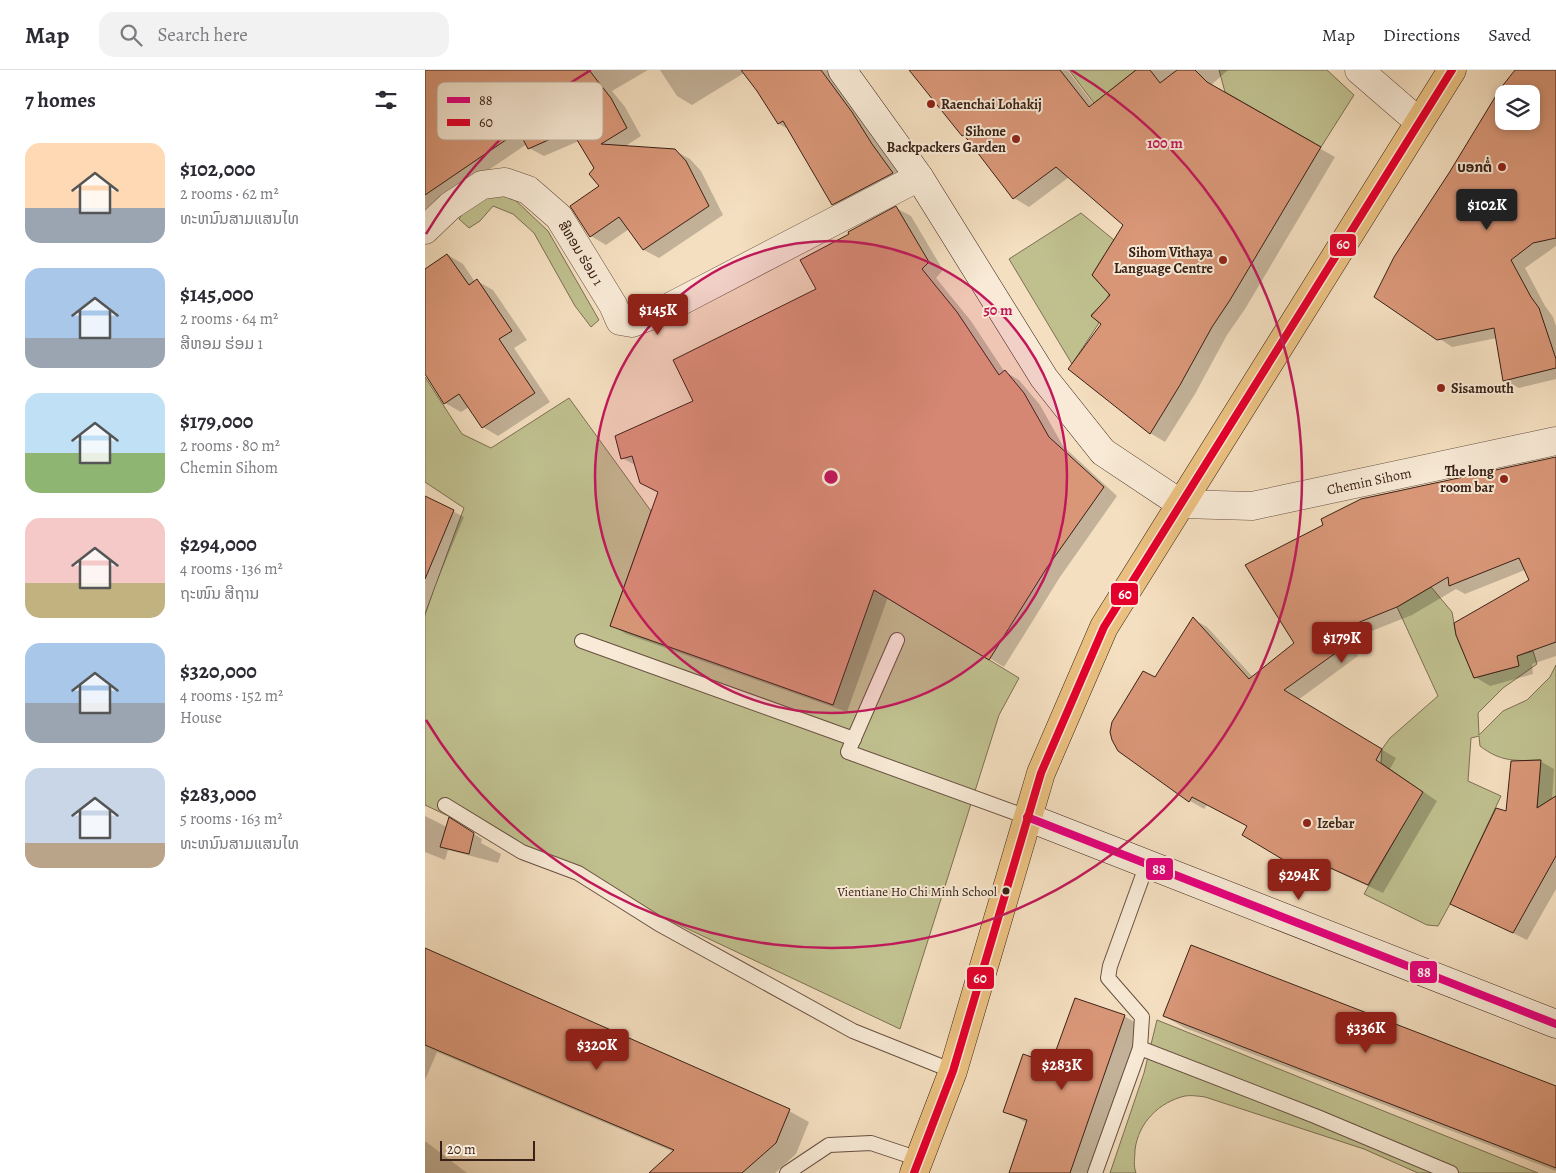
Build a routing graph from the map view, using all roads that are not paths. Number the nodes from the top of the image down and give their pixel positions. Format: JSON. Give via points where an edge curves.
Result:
{"nodes":[{"id":1,"x":842,"y":70,"type":"edge"},
{"id":2,"x":1359,"y":70,"type":"edge"},
{"id":3,"x":1452,"y":70,"type":"edge"},
{"id":4,"x":1419,"y":122,"type":"junction"},
{"id":5,"x":919,"y":177,"type":"junction"},
{"id":6,"x":425,"y":230,"type":"edge"},
{"id":7,"x":1556,"y":441,"type":"edge"},
{"id":8,"x":1181,"y":504,"type":"junction"},
{"id":9,"x":897,"y":640,"type":"dead end"},
{"id":10,"x":582,"y":641,"type":"dead end"},
{"id":11,"x":854,"y":739,"type":"junction"},
{"id":12,"x":445,"y":805,"type":"dead end"},
{"id":13,"x":1027,"y":817,"type":"junction"},
{"id":14,"x":1147,"y":864,"type":"junction"},
{"id":15,"x":1556,"y":1024,"type":"edge"},
{"id":16,"x":1140,"y":1048,"type":"junction"},
{"id":17,"x":953,"y":1071,"type":"junction"},
{"id":18,"x":916,"y":1166,"type":"edge"},
{"id":19,"x":787,"y":1173,"type":"edge"},
{"id":20,"x":1095,"y":1173,"type":"edge"},
{"id":21,"x":1451,"y":1173,"type":"edge"}],
"edges":[{"from":1,"to":5,"type":"street"},
{"from":2,"to":4,"type":"street"},
{"from":3,"to":4,"type":"highway"},
{"from":4,"to":8,"type":"highway"},
{"from":5,"to":6,"type":"street","name":"ສີຫອມ ຮ່ອມ 1","via":[[660,312],[632,323],[620,321],[559,217],[528,190],[505,182],[482,185],[450,206]]},
{"from":5,"to":8,"type":"street","via":[[1044,378],[1103,452]]},
{"from":7,"to":8,"type":"street","name":"Chemin Sihom","via":[[1252,506]]},
{"from":8,"to":13,"type":"highway","via":[[1104,627],[1041,773]]},
{"from":9,"to":11,"type":"lane"},
{"from":10,"to":11,"type":"lane"},
{"from":11,"to":13,"type":"lane","via":[[848,752]]},
{"from":12,"to":17,"type":"lane","via":[[522,852],[578,873],[659,924],[853,1031]]},
{"from":13,"to":14,"type":"street"},
{"from":13,"to":17,"type":"highway"},
{"from":14,"to":15,"type":"street"},
{"from":14,"to":16,"type":"lane","via":[[1108,978],[1142,1017]]},
{"from":16,"to":20,"type":"lane"},
{"from":16,"to":21,"type":"lane"},
{"from":17,"to":18,"type":"highway"},
{"from":18,"to":19,"type":"lane","via":[[871,1143],[829,1146]]}]}
